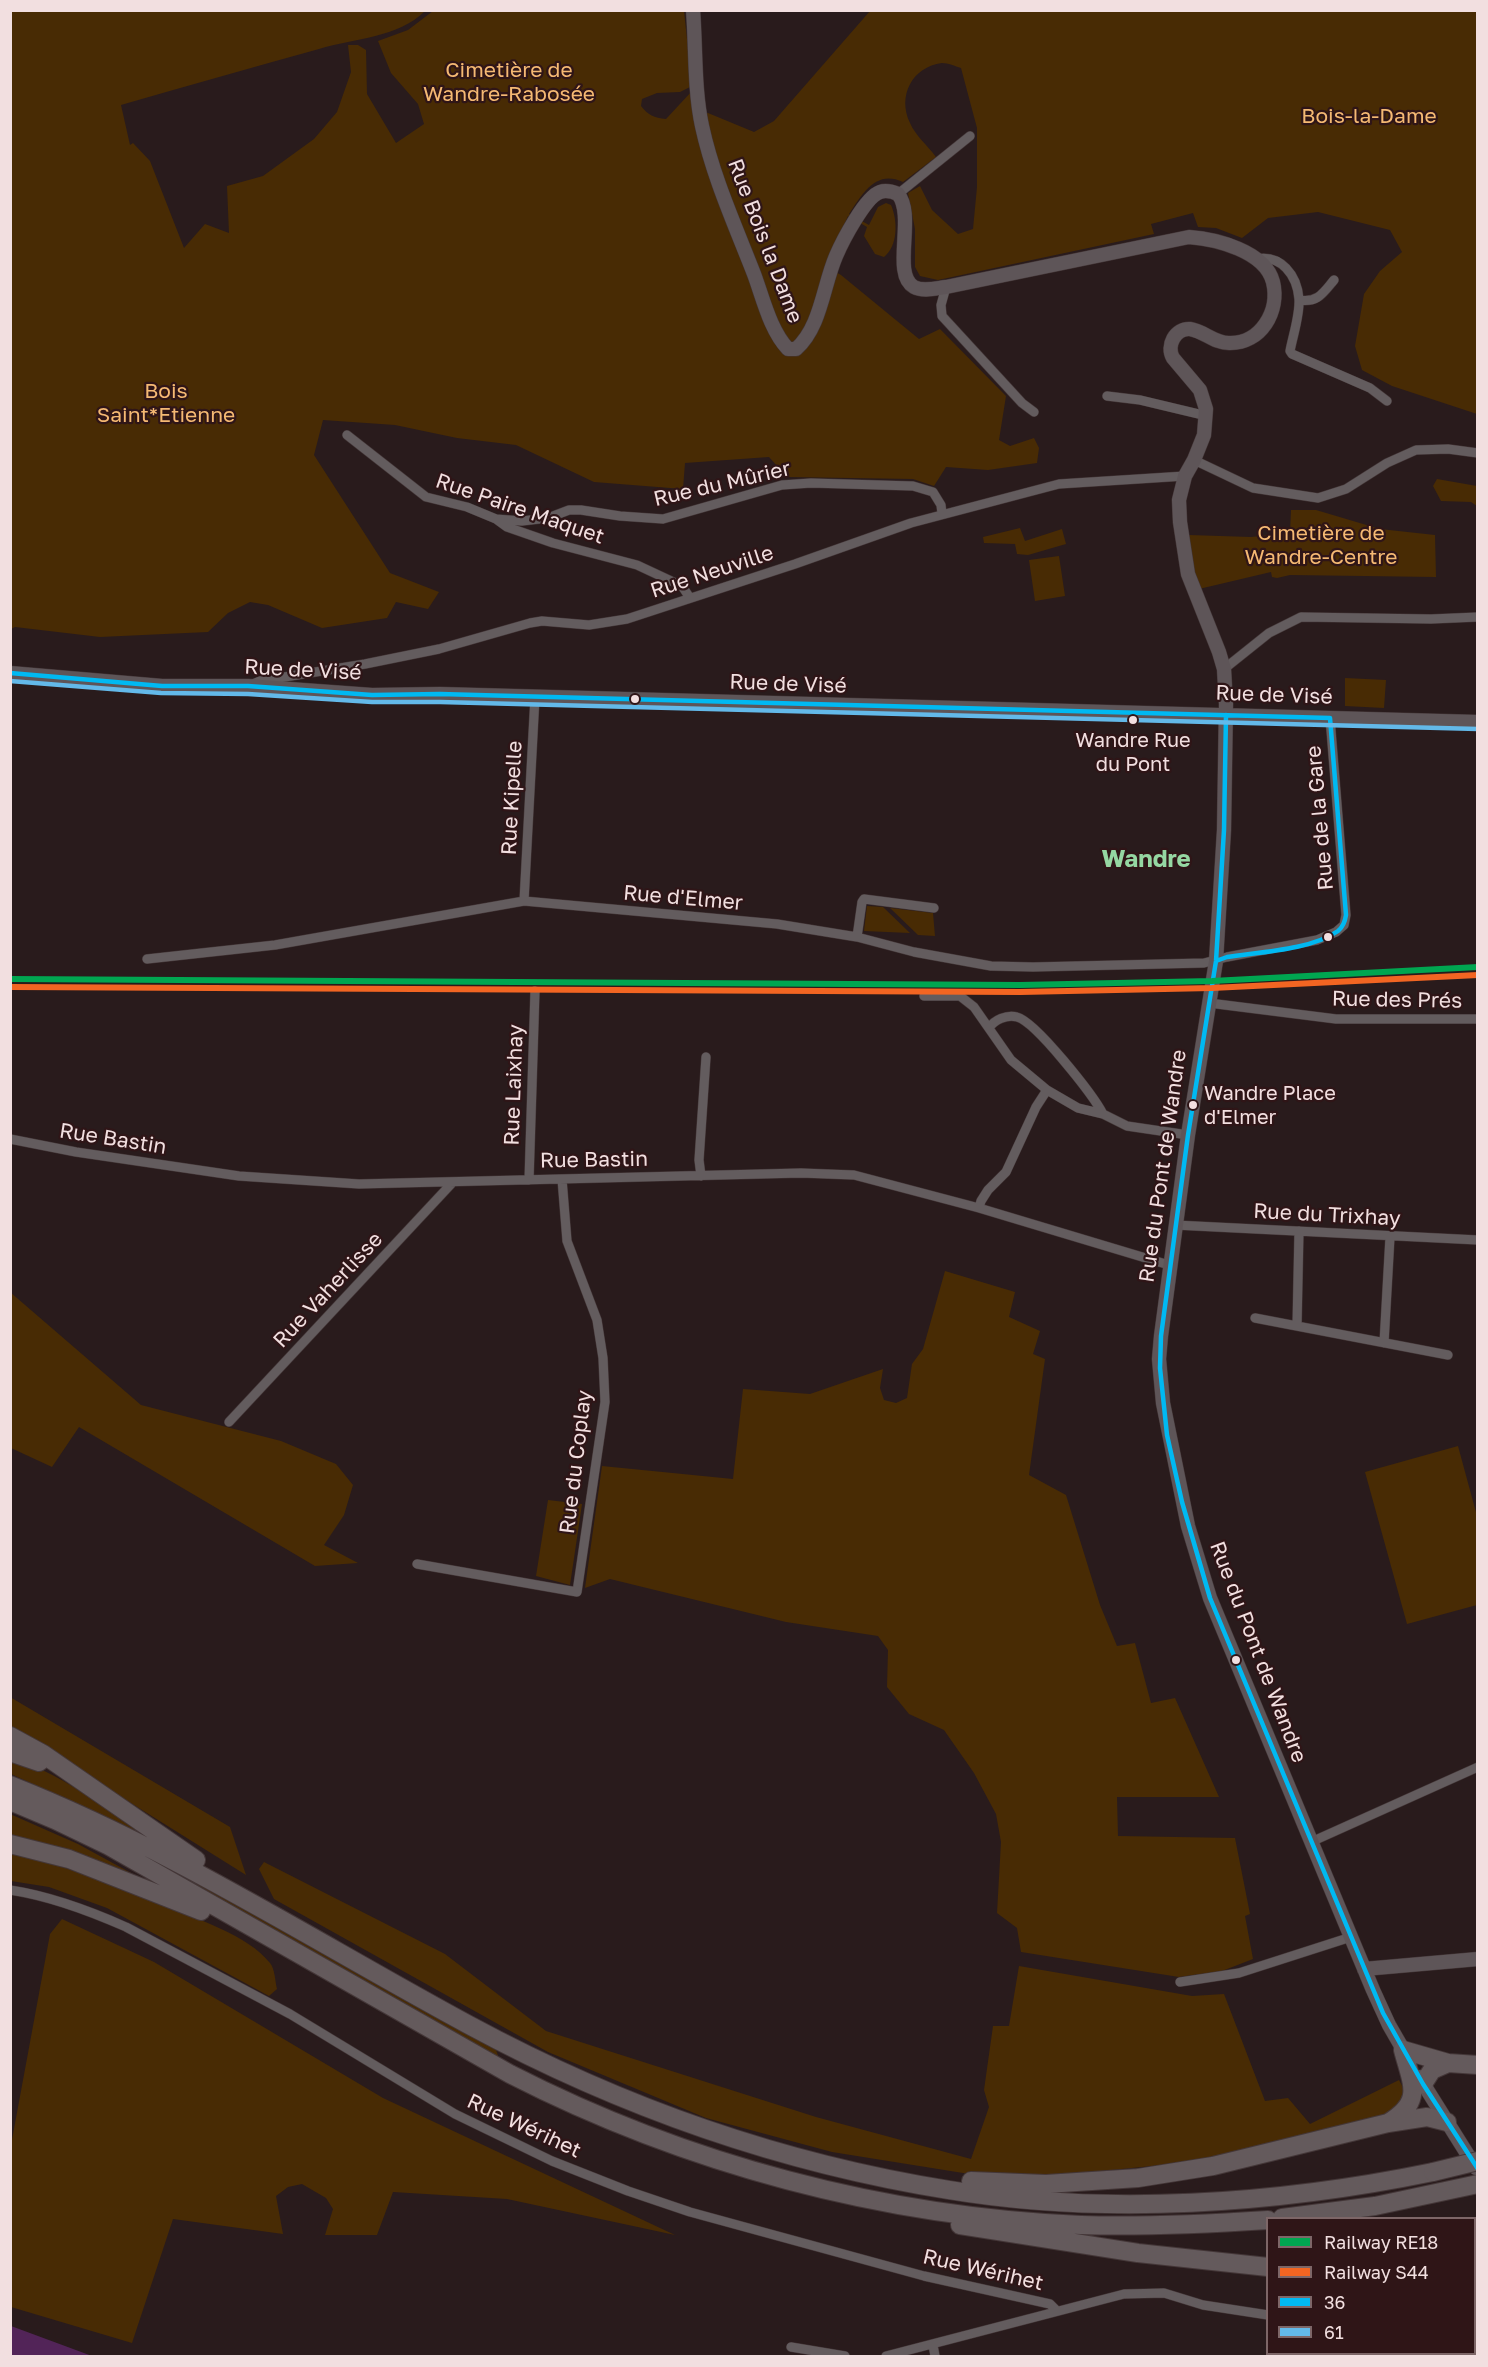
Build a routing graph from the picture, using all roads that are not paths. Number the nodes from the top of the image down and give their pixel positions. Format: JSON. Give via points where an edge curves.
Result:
{"nodes":[{"id":1,"x":693,"y":10,"type":"edge"},
{"id":2,"x":970,"y":136,"type":"dead end"},
{"id":3,"x":898,"y":194,"type":"junction"},
{"id":4,"x":1256,"y":259,"type":"junction"},
{"id":5,"x":1335,"y":280,"type":"dead end"},
{"id":6,"x":946,"y":287,"type":"junction"},
{"id":7,"x":1299,"y":300,"type":"junction"},
{"id":8,"x":1107,"y":396,"type":"dead end"},
{"id":9,"x":1387,"y":401,"type":"dead end"},
{"id":10,"x":1034,"y":412,"type":"dead end"},
{"id":11,"x":1206,"y":416,"type":"junction"},
{"id":12,"x":347,"y":435,"type":"dead end"},
{"id":13,"x":1478,"y":453,"type":"edge"},
{"id":14,"x":1194,"y":460,"type":"junction"},
{"id":15,"x":1185,"y":476,"type":"junction"},
{"id":16,"x":942,"y":514,"type":"junction"},
{"id":17,"x":496,"y":519,"type":"junction"},
{"id":18,"x":690,"y":598,"type":"junction"},
{"id":19,"x":1478,"y":617,"type":"edge"},
{"id":20,"x":1224,"y":669,"type":"junction"},
{"id":21,"x":10,"y":673,"type":"edge"},
{"id":22,"x":248,"y":687,"type":"junction"},
{"id":23,"x":535,"y":697,"type":"junction"},
{"id":24,"x":1226,"y":715,"type":"junction"},
{"id":25,"x":1330,"y":718,"type":"junction"},
{"id":26,"x":1478,"y":722,"type":"edge"},
{"id":27,"x":524,"y":901,"type":"junction"},
{"id":28,"x":934,"y":908,"type":"dead end"},
{"id":29,"x":1346,"y":915,"type":"joint"},
{"id":30,"x":857,"y":937,"type":"junction"},
{"id":31,"x":147,"y":959,"type":"dead end"},
{"id":32,"x":1216,"y":961,"type":"junction"},
{"id":33,"x":535,"y":991,"type":"dead end"},
{"id":34,"x":924,"y":996,"type":"dead end"},
{"id":35,"x":1209,"y":1003,"type":"junction"},
{"id":36,"x":1478,"y":1019,"type":"edge"},
{"id":37,"x":988,"y":1028,"type":"junction"},
{"id":38,"x":706,"y":1057,"type":"dead end"},
{"id":39,"x":1047,"y":1089,"type":"junction"},
{"id":40,"x":1103,"y":1114,"type":"junction"},
{"id":41,"x":1188,"y":1135,"type":"junction"},
{"id":42,"x":10,"y":1139,"type":"edge"},
{"id":43,"x":701,"y":1176,"type":"junction"},
{"id":44,"x":561,"y":1179,"type":"junction"},
{"id":45,"x":529,"y":1180,"type":"junction"},
{"id":46,"x":453,"y":1182,"type":"junction"},
{"id":47,"x":979,"y":1208,"type":"junction"},
{"id":48,"x":1175,"y":1225,"type":"junction"},
{"id":49,"x":1299,"y":1231,"type":"junction"},
{"id":50,"x":1390,"y":1237,"type":"junction"},
{"id":51,"x":1478,"y":1240,"type":"edge"},
{"id":52,"x":1169,"y":1265,"type":"junction"},
{"id":53,"x":1255,"y":1318,"type":"dead end"},
{"id":54,"x":1297,"y":1326,"type":"junction"},
{"id":55,"x":1384,"y":1342,"type":"junction"},
{"id":56,"x":1448,"y":1355,"type":"dead end"},
{"id":57,"x":229,"y":1422,"type":"dead end"},
{"id":58,"x":417,"y":1564,"type":"dead end"},
{"id":59,"x":10,"y":1736,"type":"edge"},
{"id":60,"x":10,"y":1752,"type":"edge"},
{"id":61,"x":1478,"y":1767,"type":"edge"},
{"id":62,"x":71,"y":1776,"type":"junction"},
{"id":63,"x":10,"y":1785,"type":"edge"},
{"id":64,"x":10,"y":1801,"type":"edge"},
{"id":65,"x":1311,"y":1842,"type":"junction"},
{"id":66,"x":10,"y":1844,"type":"edge"},
{"id":67,"x":10,"y":1890,"type":"edge"},
{"id":68,"x":251,"y":1901,"type":"junction"},
{"id":69,"x":261,"y":1932,"type":"junction"},
{"id":70,"x":1351,"y":1937,"type":"junction"},
{"id":71,"x":1478,"y":1959,"type":"edge"},
{"id":72,"x":1364,"y":1969,"type":"junction"},
{"id":73,"x":1180,"y":1982,"type":"dead end"},
{"id":74,"x":1403,"y":2050,"type":"junction"},
{"id":75,"x":1448,"y":2063,"type":"junction"},
{"id":76,"x":1478,"y":2065,"type":"edge"},
{"id":77,"x":1423,"y":2084,"type":"junction"},
{"id":78,"x":1447,"y":2122,"type":"junction"},
{"id":79,"x":1388,"y":2123,"type":"junction"},
{"id":80,"x":1478,"y":2161,"type":"edge"},
{"id":81,"x":1478,"y":2170,"type":"edge"},
{"id":82,"x":918,"y":2184,"type":"junction"},
{"id":83,"x":1478,"y":2184,"type":"edge"},
{"id":84,"x":888,"y":2202,"type":"junction"},
{"id":85,"x":1290,"y":2217,"type":"edge"},
{"id":86,"x":1266,"y":2220,"type":"edge"},
{"id":87,"x":1266,"y":2267,"type":"edge"},
{"id":88,"x":1056,"y":2310,"type":"junction"},
{"id":89,"x":1266,"y":2315,"type":"edge"},
{"id":90,"x":933,"y":2344,"type":"junction"},
{"id":91,"x":791,"y":2347,"type":"dead end"},
{"id":92,"x":845,"y":2356,"type":"edge"},
{"id":93,"x":886,"y":2356,"type":"edge"},
{"id":94,"x":935,"y":2356,"type":"edge"}],
"edges":[{"from":1,"to":3,"type":"street","name":"Rue Bois la Dame","via":[[702,124],[709,150],[767,308],[788,349],[796,349],[809,334],[836,255],[861,211],[877,193],[888,190]]},
{"from":2,"to":3,"type":"street","name":"Rue Bois la Dame"},
{"from":3,"to":6,"type":"street","via":[[905,208],[904,272],[908,282],[919,289]]},
{"from":4,"to":6,"type":"street","via":[[1209,238],[1189,237]]},
{"from":4,"to":7,"type":"street","via":[[1277,260],[1287,267]]},
{"from":4,"to":11,"type":"street","via":[[1272,278],[1276,295],[1274,309],[1256,334],[1229,343],[1190,329],[1175,336],[1170,346],[1173,358],[1200,390]]},
{"from":5,"to":7,"type":"street","via":[[1316,299]]},
{"from":6,"to":10,"type":"street","via":[[942,316]]},
{"from":7,"to":9,"type":"street","via":[[1292,354],[1370,388]]},
{"from":8,"to":11,"type":"street"},
{"from":11,"to":14,"type":"street","via":[[1204,435]]},
{"from":12,"to":17,"type":"street","name":"Rue Paire Maquet","via":[[426,497]]},
{"from":13,"to":14,"type":"street","via":[[1416,450],[1387,462],[1346,489],[1318,498],[1253,488]]},
{"from":14,"to":15,"type":"street","name":"Rue du Pont de Wandre"},
{"from":15,"to":16,"type":"street","name":"Rue Neuville","via":[[1059,484]]},
{"from":15,"to":20,"type":"street","name":"Rue du Pont de Wandre","via":[[1179,500],[1185,563]]},
{"from":16,"to":17,"type":"street","name":"Rue du Mûrier","via":[[933,492],[913,486],[811,483],[782,485],[663,519],[581,510],[522,521]]},
{"from":16,"to":18,"type":"street","name":"Rue Neuville"},
{"from":17,"to":18,"type":"street","name":"Rue Paire Maquet","via":[[507,527],[553,543],[660,574],[682,586]]},
{"from":18,"to":22,"type":"street","name":"Rue Neuville","via":[[627,618],[589,625],[530,623],[439,649],[260,681]]},
{"from":19,"to":20,"type":"street","via":[[1301,617],[1269,633]]},
{"from":20,"to":24,"type":"street","name":"Rue du Pont de Wandre"},
{"from":21,"to":22,"type":"street","name":"Rue de Visé","via":[[162,686]]},
{"from":22,"to":23,"type":"street","name":"Rue de Visé","via":[[372,695]]},
{"from":23,"to":24,"type":"street","name":"Rue de Visé"},
{"from":23,"to":27,"type":"street","name":"Rue Kipelle"},
{"from":24,"to":25,"type":"street","name":"Rue de Visé"},
{"from":24,"to":32,"type":"street","name":"Rue du Pont de Wandre"},
{"from":25,"to":26,"type":"street","name":"Rue de Visé"},
{"from":25,"to":29,"type":"street","name":"Rue de la Gare"},
{"from":27,"to":30,"type":"street","name":"Rue d'Elmer","via":[[777,924]]},
{"from":27,"to":31,"type":"street","name":"Rue d'Elmer","via":[[275,945]]},
{"from":28,"to":30,"type":"street","via":[[864,898]]},
{"from":29,"to":32,"type":"street","name":"Rue d'Elmer","via":[[1344,925],[1336,932],[1317,940]]},
{"from":30,"to":32,"type":"street","name":"Rue d'Elmer","via":[[991,966]]},
{"from":32,"to":35,"type":"street","name":"Rue du Pont de Wandre"},
{"from":33,"to":45,"type":"street","name":"Rue Laixhay"},
{"from":34,"to":37,"type":"street","via":[[960,996],[974,1007]]},
{"from":35,"to":36,"type":"street","name":"Rue des Prés","via":[[1336,1019]]},
{"from":35,"to":41,"type":"street","name":"Rue du Pont de Wandre"},
{"from":37,"to":39,"type":"street","via":[[1011,1060]]},
{"from":37,"to":40,"type":"street","via":[[1001,1018],[1020,1017],[1039,1033],[1096,1100]]},
{"from":38,"to":43,"type":"street"},
{"from":39,"to":40,"type":"street","via":[[1078,1108]]},
{"from":39,"to":47,"type":"street","via":[[1006,1172]]},
{"from":40,"to":41,"type":"street","via":[[1127,1126]]},
{"from":41,"to":48,"type":"street","name":"Rue du Pont de Wandre"},
{"from":42,"to":46,"type":"street","name":"Rue Bastin","via":[[239,1176],[359,1184]]},
{"from":43,"to":44,"type":"street","name":"Rue Bastin"},
{"from":43,"to":47,"type":"street","name":"Rue Bastin","via":[[854,1175]]},
{"from":44,"to":45,"type":"street","name":"Rue Bastin"},
{"from":44,"to":58,"type":"street","name":"Rue du Coplay","via":[[567,1241],[597,1320],[605,1402],[577,1592]]},
{"from":45,"to":46,"type":"street","name":"Rue Bastin"},
{"from":46,"to":57,"type":"street","name":"Rue Vaherlisse"},
{"from":47,"to":52,"type":"street","name":"Rue Bastin"},
{"from":48,"to":49,"type":"street","name":"Rue du Trixhay"},
{"from":48,"to":52,"type":"street","name":"Rue du Pont de Wandre"},
{"from":49,"to":50,"type":"street","name":"Rue du Trixhay"},
{"from":49,"to":54,"type":"street"},
{"from":50,"to":51,"type":"street","name":"Rue du Trixhay"},
{"from":50,"to":55,"type":"street"},
{"from":52,"to":65,"type":"street","name":"Rue du Pont de Wandre","via":[[1159,1359],[1163,1402],[1188,1526],[1210,1598]]},
{"from":53,"to":54,"type":"street"},
{"from":54,"to":55,"type":"street"},
{"from":55,"to":56,"type":"street"},
{"from":59,"to":62,"type":"highway","via":[[43,1754]]},
{"from":60,"to":62,"type":"highway"},
{"from":61,"to":65,"type":"street"},
{"from":62,"to":68,"type":"highway"},
{"from":63,"to":68,"type":"highway","via":[[155,1851]]},
{"from":64,"to":69,"type":"highway","via":[[109,1846]]},
{"from":65,"to":70,"type":"street","name":"Rue du Pont de Wandre"},
{"from":66,"to":69,"type":"highway","via":[[69,1859]]},
{"from":67,"to":88,"type":"street","name":"Rue Wérihet","via":[[50,1899],[126,1927],[290,2014],[455,2114],[562,2165],[690,2212],[924,2276],[1050,2304]]},
{"from":68,"to":82,"type":"highway","via":[[470,2025],[622,2098],[750,2144]]},
{"from":69,"to":84,"type":"highway","via":[[491,2064],[574,2105],[736,2165]]},
{"from":70,"to":72,"type":"street","name":"Rue du Pont de Wandre"},
{"from":70,"to":73,"type":"street","via":[[1239,1973]]},
{"from":71,"to":72,"type":"street"},
{"from":72,"to":74,"type":"street","name":"Rue du Pont de Wandre"},
{"from":74,"to":75,"type":"highway"},
{"from":74,"to":77,"type":"street","name":"Rue du Pont de Wandre"},
{"from":74,"to":79,"type":"highway","via":[[1412,2099],[1403,2113]]},
{"from":75,"to":76,"type":"highway"},
{"from":75,"to":77,"type":"highway","via":[[1432,2070]]},
{"from":77,"to":78,"type":"street","name":"Rue du Pont de Wandre"},
{"from":78,"to":79,"type":"highway","via":[[1427,2117]]},
{"from":78,"to":81,"type":"street","name":"Rue du Pont de Wandre"},
{"from":79,"to":82,"type":"highway","via":[[1162,2175],[1070,2183]]},
{"from":80,"to":82,"type":"highway","bridge":true,"via":[[1309,2193],[1176,2203],[1057,2201]]},
{"from":83,"to":85,"type":"highway","via":[[1363,2208]]},
{"from":84,"to":86,"type":"highway","via":[[989,2217],[1081,2224],[1178,2225]]},
{"from":84,"to":87,"type":"highway","via":[[930,2220],[1138,2253]]},
{"from":88,"to":89,"type":"street","name":"Rue Wérihet","via":[[1124,2294],[1164,2292],[1203,2305]]},
{"from":88,"to":90,"type":"street","name":"Rue Wérihet"},
{"from":90,"to":93,"type":"street","name":"Rue Wérihet"},
{"from":90,"to":94,"type":"street"},
{"from":91,"to":92,"type":"street"}]}
